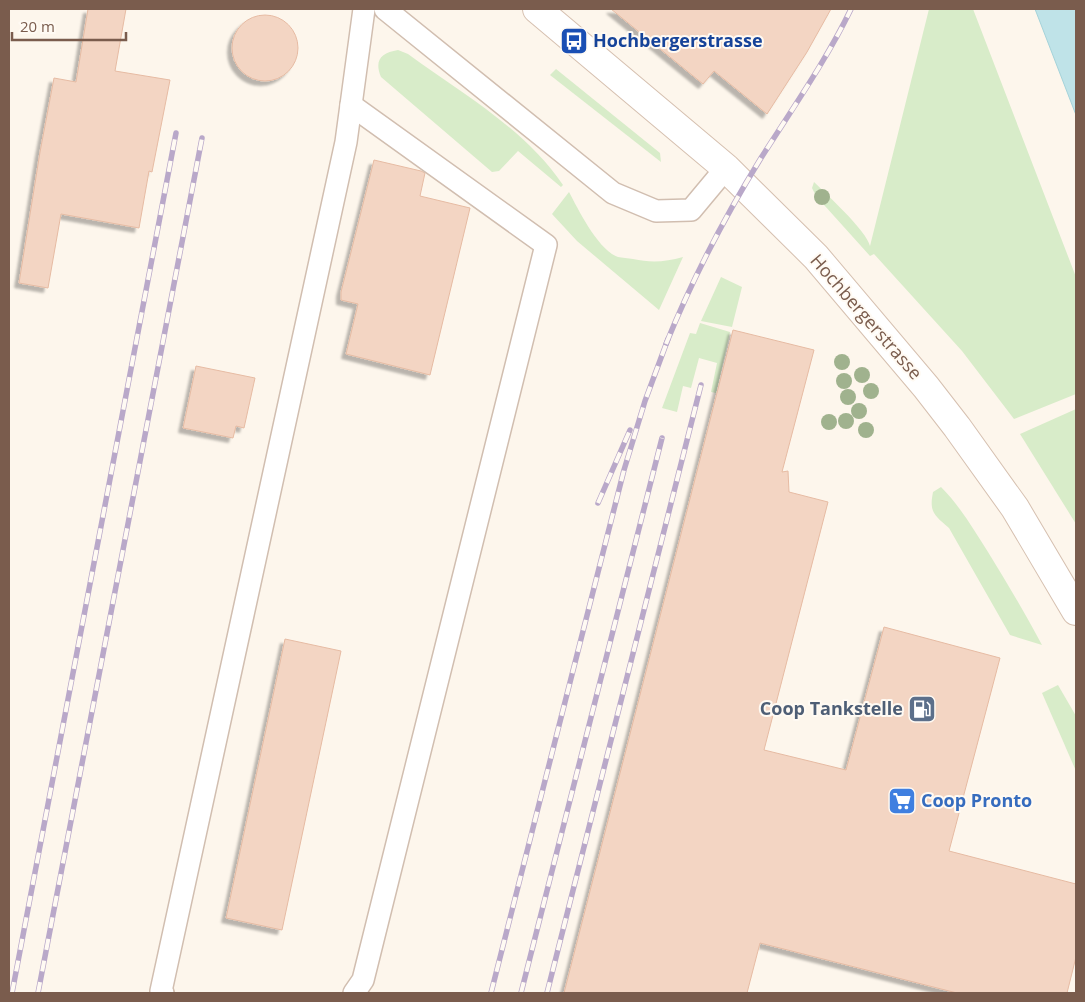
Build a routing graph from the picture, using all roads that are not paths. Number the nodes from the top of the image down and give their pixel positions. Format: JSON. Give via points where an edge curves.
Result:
{"nodes":[{"id":1,"x":364,"y":9,"type":"edge"},
{"id":2,"x":385,"y":9,"type":"edge"},
{"id":3,"x":537,"y":9,"type":"edge"},
{"id":4,"x":351,"y":105,"type":"junction"},
{"id":5,"x":726,"y":168,"type":"junction"},
{"id":6,"x":1076,"y":611,"type":"edge"},
{"id":7,"x":163,"y":993,"type":"edge"},
{"id":8,"x":354,"y":993,"type":"edge"}],
"edges":[{"from":1,"to":4,"type":"lane"},
{"from":2,"to":5,"type":"lane","via":[[613,193],[656,212],[691,210]]},
{"from":3,"to":5,"type":"main road","name":"Hochbergerstrasse"},
{"from":4,"to":7,"type":"lane","via":[[346,142]]},
{"from":4,"to":8,"type":"lane","via":[[546,245],[363,980]]},
{"from":5,"to":6,"type":"main road","name":"Hochbergerstrasse","via":[[816,257],[957,427],[1015,508]]}]}
